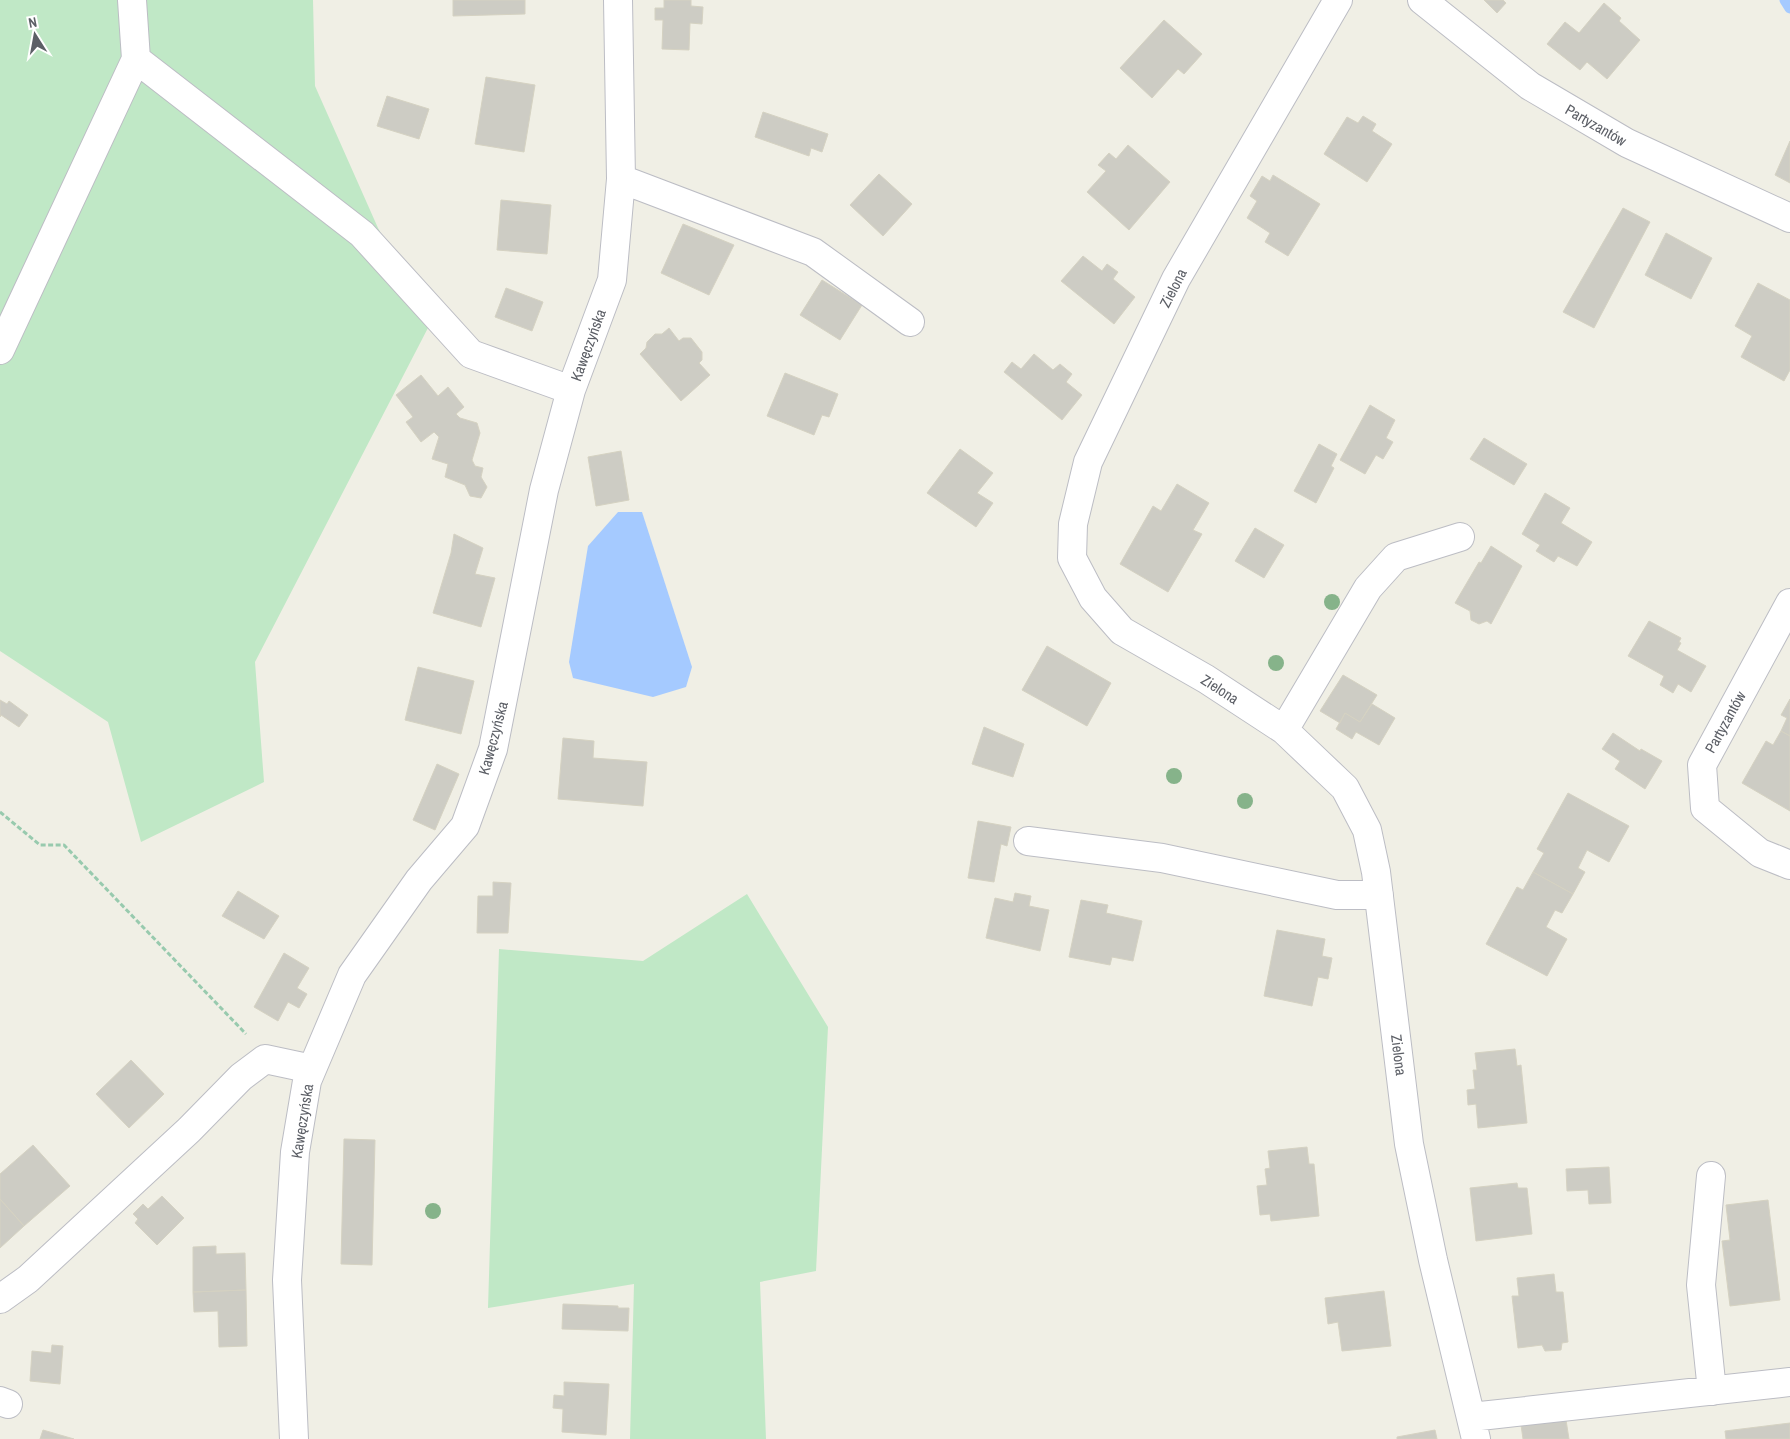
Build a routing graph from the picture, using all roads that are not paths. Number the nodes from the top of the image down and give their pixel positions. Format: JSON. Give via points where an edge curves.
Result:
{"nodes":[{"id":1,"x":132,"y":0,"type":"edge"},
{"id":2,"x":618,"y":0,"type":"edge"},
{"id":3,"x":1338,"y":0,"type":"edge"},
{"id":4,"x":1422,"y":0,"type":"edge"},
{"id":5,"x":136,"y":60,"type":"junction"},
{"id":6,"x":621,"y":179,"type":"junction"},
{"id":7,"x":1790,"y":218,"type":"edge"},
{"id":8,"x":910,"y":322,"type":"dead end"},
{"id":9,"x":0,"y":350,"type":"edge"},
{"id":10,"x":571,"y":390,"type":"junction"},
{"id":11,"x":1460,"y":537,"type":"dead end"},
{"id":12,"x":1790,"y":603,"type":"edge"},
{"id":13,"x":1284,"y":730,"type":"junction"},
{"id":14,"x":1028,"y":841,"type":"dead end"},
{"id":15,"x":1790,"y":866,"type":"edge"},
{"id":16,"x":1379,"y":895,"type":"junction"},
{"id":17,"x":312,"y":1069,"type":"junction"},
{"id":18,"x":1711,"y":1176,"type":"dead end"},
{"id":19,"x":0,"y":1299,"type":"edge"},
{"id":20,"x":1790,"y":1382,"type":"edge"},
{"id":21,"x":1712,"y":1391,"type":"junction"},
{"id":22,"x":1474,"y":1428,"type":"edge"},
{"id":23,"x":294,"y":1439,"type":"edge"}],
"edges":[{"from":1,"to":5,"type":"street"},
{"from":2,"to":6,"type":"street","name":"Kawęczyńska"},
{"from":3,"to":13,"type":"street","name":"Zielona","via":[[1176,279],[1088,462],[1073,524],[1072,558],[1093,598],[1122,631],[1206,679]]},
{"from":4,"to":7,"type":"street","name":"Partyzantów","via":[[1530,86],[1627,143]]},
{"from":5,"to":9,"type":"street"},
{"from":5,"to":10,"type":"street","via":[[362,234],[471,354]]},
{"from":6,"to":8,"type":"street","via":[[813,252]]},
{"from":6,"to":10,"type":"street","name":"Kawęczyńska","via":[[612,280]]},
{"from":10,"to":17,"type":"street","name":"Kawęczyńska","via":[[544,490],[493,749],[465,826],[419,880],[352,976]]},
{"from":11,"to":13,"type":"street","via":[[1396,558],[1368,588]]},
{"from":12,"to":15,"type":"street","name":"Partyzantów","via":[[1702,765],[1705,808],[1760,853]]},
{"from":13,"to":16,"type":"street","name":"Zielona","via":[[1345,788],[1367,830]]},
{"from":14,"to":16,"type":"street","via":[[1162,858],[1337,895]]},
{"from":16,"to":22,"type":"street","name":"Zielona","via":[[1409,1144]]},
{"from":17,"to":19,"type":"street","via":[[265,1059],[241,1077],[189,1130],[28,1278]]},
{"from":17,"to":23,"type":"street","name":"Kawęczyńska","via":[[295,1152],[288,1280]]},
{"from":18,"to":21,"type":"street","via":[[1701,1285]]},
{"from":20,"to":21,"type":"street"},
{"from":21,"to":22,"type":"street"}]}
